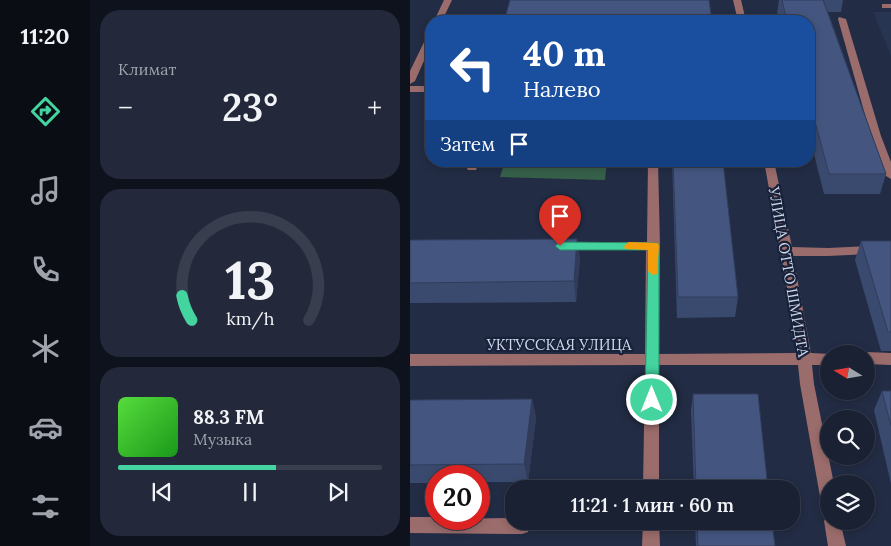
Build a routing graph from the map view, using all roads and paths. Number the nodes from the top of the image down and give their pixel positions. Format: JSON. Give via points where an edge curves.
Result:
{"nodes":[{"id":1,"x":448,"y":0,"type":"edge"},
{"id":2,"x":737,"y":0,"type":"edge"},
{"id":3,"x":441,"y":15,"type":"edge"},
{"id":4,"x":741,"y":15,"type":"edge"},
{"id":5,"x":842,"y":19,"type":"dead end"},
{"id":6,"x":425,"y":49,"type":"edge"},
{"id":7,"x":410,"y":81,"type":"edge"},
{"id":8,"x":410,"y":89,"type":"edge"},
{"id":9,"x":425,"y":90,"type":"edge"},
{"id":10,"x":653,"y":167,"type":"edge"},
{"id":11,"x":770,"y":167,"type":"edge"},
{"id":12,"x":891,"y":176,"type":"edge"},
{"id":13,"x":546,"y":246,"type":"edge"},
{"id":14,"x":654,"y":246,"type":"junction"},
{"id":15,"x":891,"y":249,"type":"edge"},
{"id":16,"x":785,"y":251,"type":"junction"},
{"id":17,"x":875,"y":358,"type":"edge"},
{"id":18,"x":820,"y":359,"type":"edge"},
{"id":19,"x":891,"y":359,"type":"edge"},
{"id":20,"x":410,"y":360,"type":"edge"},
{"id":21,"x":651,"y":360,"type":"junction"},
{"id":22,"x":805,"y":360,"type":"junction"},
{"id":23,"x":824,"y":475,"type":"edge"},
{"id":24,"x":651,"y":480,"type":"edge"},
{"id":25,"x":410,"y":525,"type":"edge"},
{"id":26,"x":505,"y":526,"type":"edge"},
{"id":27,"x":651,"y":530,"type":"edge"},
{"id":28,"x":834,"y":530,"type":"edge"},
{"id":29,"x":651,"y":546,"type":"edge"},
{"id":30,"x":837,"y":546,"type":"edge"}],
"edges":[{"from":1,"to":3,"type":"street"},
{"from":2,"to":4,"type":"street"},
{"from":5,"to":12,"type":"street"},
{"from":6,"to":7,"type":"street"},
{"from":8,"to":9,"type":"street"},
{"from":10,"to":14,"type":"street"},
{"from":11,"to":16,"type":"street","name":"УЛИЦА ОТТО ШМИДТА"},
{"from":13,"to":14,"type":"street"},
{"from":14,"to":21,"type":"street"},
{"from":15,"to":16,"type":"street"},
{"from":16,"to":22,"type":"street","name":"УЛИЦА ОТТО ШМИДТА"},
{"from":17,"to":19,"type":"street"},
{"from":18,"to":22,"type":"street","name":"УКТУССКАЯ УЛИЦА"},
{"from":20,"to":21,"type":"street","name":"УКТУССКАЯ УЛИЦА"},
{"from":21,"to":22,"type":"street","name":"УКТУССКАЯ УЛИЦА"},
{"from":21,"to":24,"type":"street"},
{"from":22,"to":23,"type":"street","name":"УЛИЦА ОТТО ШМИДТА"},
{"from":25,"to":26,"type":"street"},
{"from":27,"to":29,"type":"street"},
{"from":28,"to":30,"type":"street"}]}
